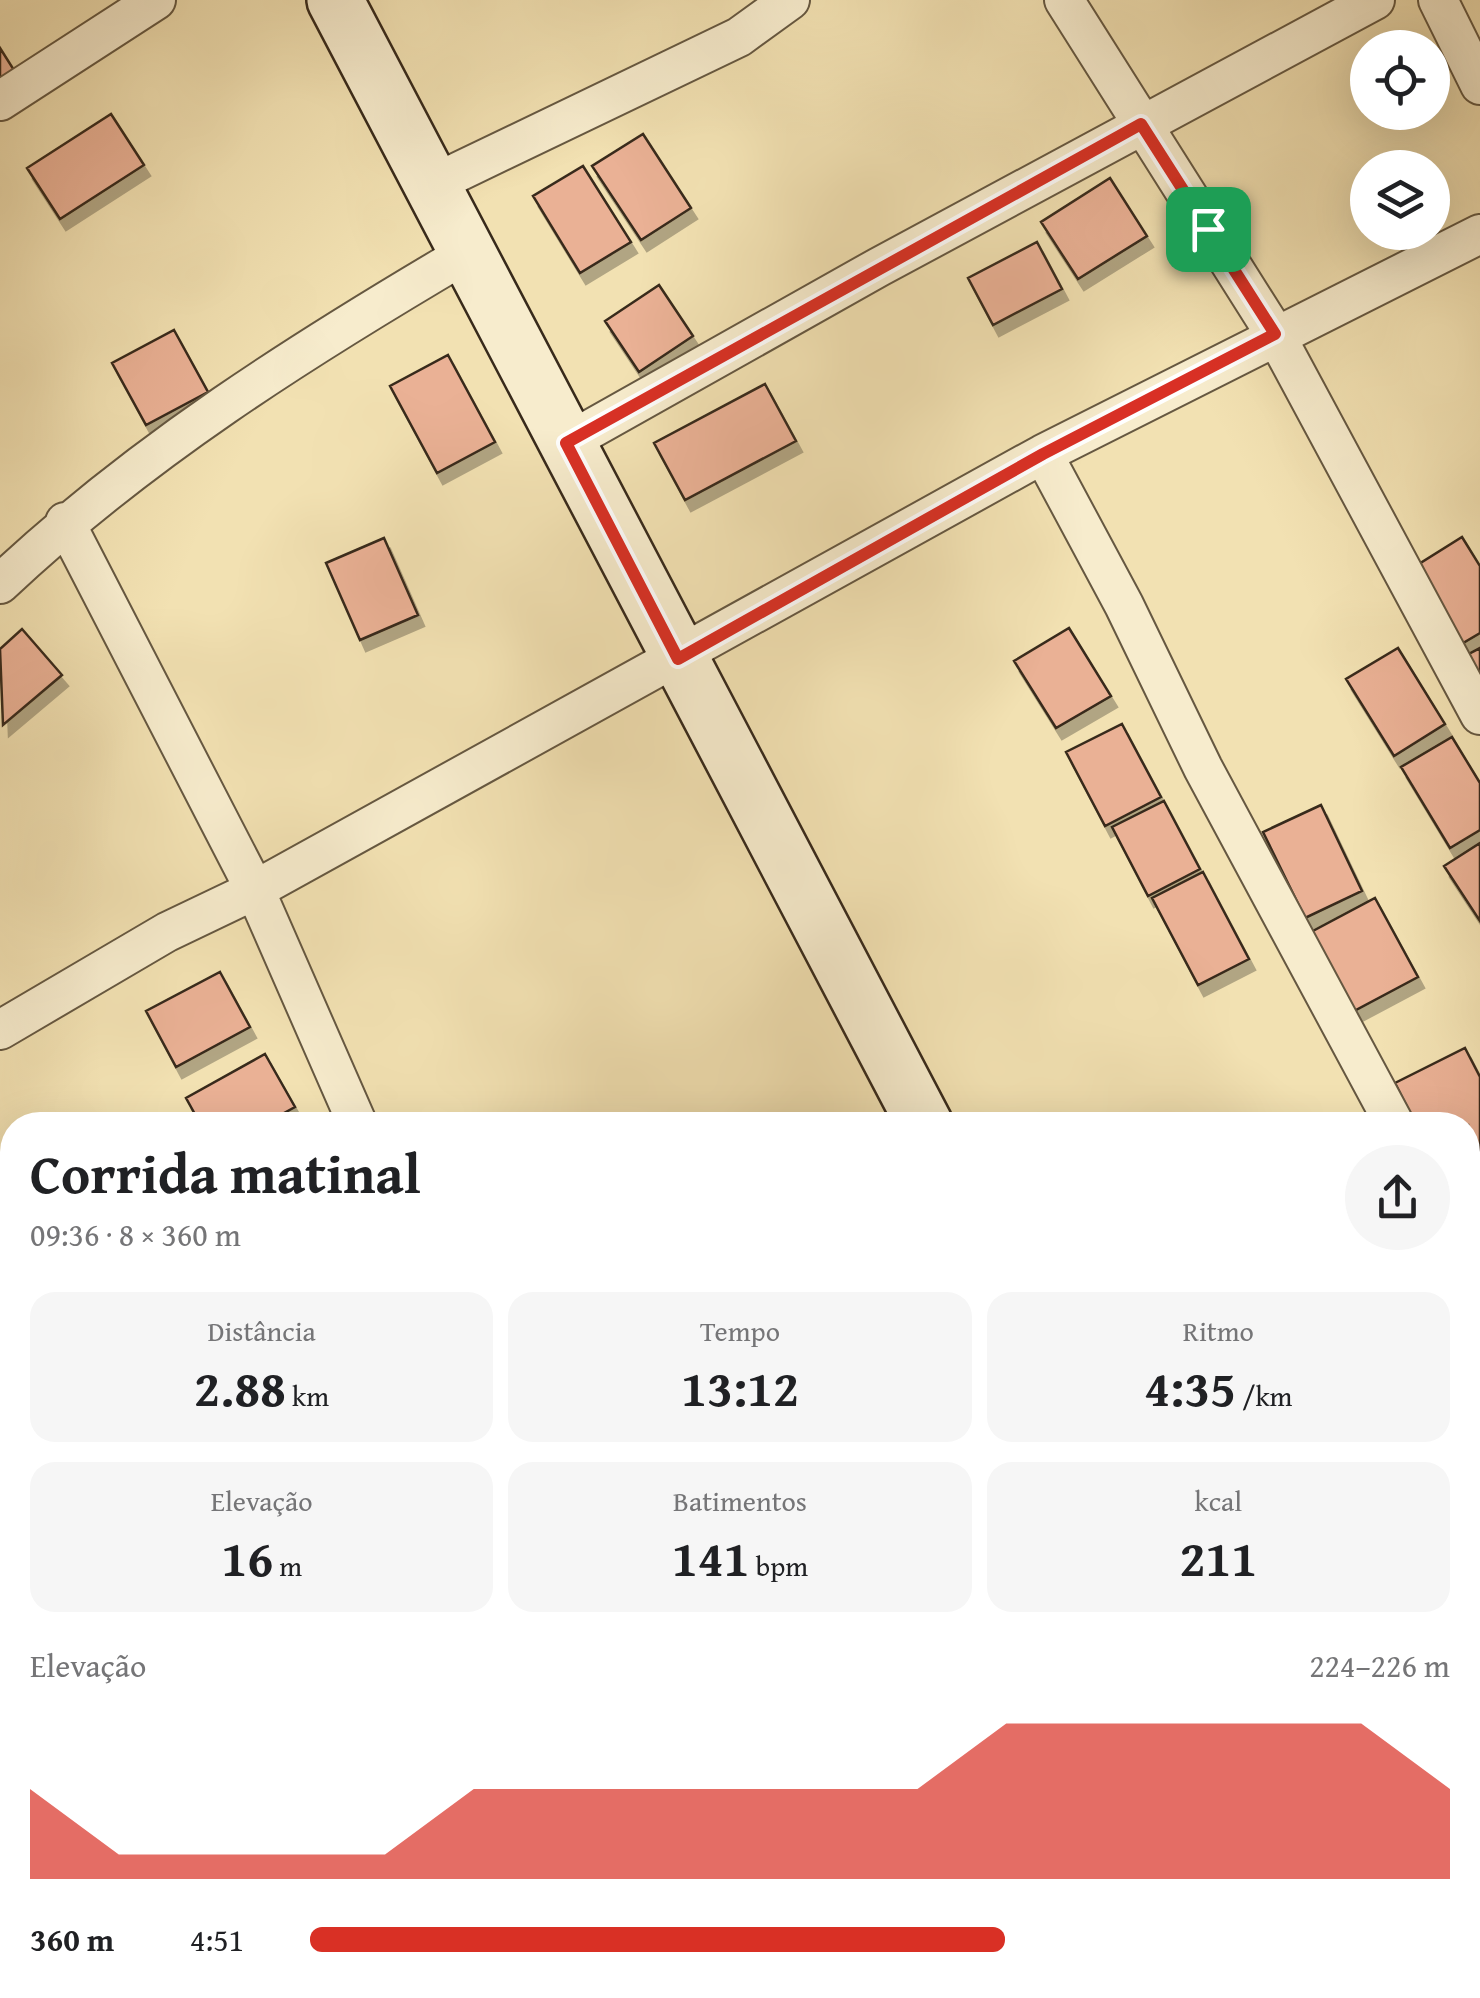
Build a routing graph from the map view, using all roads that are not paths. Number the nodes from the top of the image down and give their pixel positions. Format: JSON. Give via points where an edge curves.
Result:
{"nodes":[{"id":1,"x":156,"y":0,"type":"edge"},
{"id":2,"x":335,"y":0,"type":"edge"},
{"id":3,"x":790,"y":0,"type":"edge"},
{"id":4,"x":1064,"y":0,"type":"edge"},
{"id":5,"x":1376,"y":0,"type":"edge"},
{"id":6,"x":1438,"y":0,"type":"edge"},
{"id":7,"x":1480,"y":85,"type":"edge"},
{"id":8,"x":0,"y":101,"type":"edge"},
{"id":9,"x":1141,"y":124,"type":"junction"},
{"id":10,"x":431,"y":185,"type":"junction"},
{"id":11,"x":1480,"y":234,"type":"edge"},
{"id":12,"x":467,"y":254,"type":"junction"},
{"id":13,"x":1275,"y":334,"type":"junction"},
{"id":14,"x":566,"y":443,"type":"junction"},
{"id":15,"x":1043,"y":454,"type":"junction"},
{"id":16,"x":66,"y":522,"type":"junction"},
{"id":17,"x":0,"y":584,"type":"edge"},
{"id":18,"x":678,"y":659,"type":"junction"},
{"id":19,"x":1480,"y":715,"type":"edge"},
{"id":20,"x":255,"y":890,"type":"junction"},
{"id":21,"x":0,"y":1030,"type":"edge"},
{"id":22,"x":352,"y":1112,"type":"edge"},
{"id":23,"x":918,"y":1112,"type":"edge"},
{"id":24,"x":1388,"y":1112,"type":"edge"}],
"edges":[{"from":1,"to":8,"type":"street"},
{"from":2,"to":10,"type":"main road"},
{"from":3,"to":10,"type":"street","via":[[739,38]]},
{"from":4,"to":9,"type":"street"},
{"from":5,"to":9,"type":"street"},
{"from":6,"to":7,"type":"street"},
{"from":9,"to":13,"type":"street"},
{"from":9,"to":14,"type":"street"},
{"from":10,"to":12,"type":"main road"},
{"from":11,"to":13,"type":"street"},
{"from":12,"to":14,"type":"main road"},
{"from":12,"to":16,"type":"street","via":[[352,320],[181,434]]},
{"from":13,"to":15,"type":"street"},
{"from":13,"to":19,"type":"street"},
{"from":14,"to":18,"type":"main road"},
{"from":15,"to":18,"type":"street"},
{"from":15,"to":24,"type":"street"},
{"from":16,"to":17,"type":"street"},
{"from":16,"to":20,"type":"street"},
{"from":18,"to":20,"type":"street"},
{"from":18,"to":23,"type":"main road"},
{"from":20,"to":21,"type":"street","via":[[167,932]]},
{"from":20,"to":22,"type":"street"}]}
